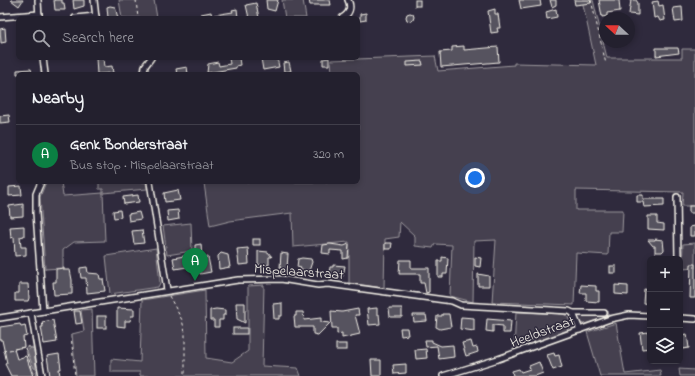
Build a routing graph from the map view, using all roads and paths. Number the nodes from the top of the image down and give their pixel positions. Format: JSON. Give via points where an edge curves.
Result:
{"nodes":[{"id":1,"x":38,"y":0,"type":"edge"},
{"id":2,"x":94,"y":0,"type":"edge"},
{"id":3,"x":136,"y":0,"type":"edge"},
{"id":4,"x":348,"y":0,"type":"edge"},
{"id":5,"x":591,"y":0,"type":"edge"},
{"id":6,"x":39,"y":16,"type":"edge"},
{"id":7,"x":96,"y":16,"type":"edge"},
{"id":8,"x":138,"y":16,"type":"edge"},
{"id":9,"x":344,"y":16,"type":"edge"},
{"id":10,"x":0,"y":17,"type":"edge"},
{"id":11,"x":16,"y":17,"type":"edge"},
{"id":12,"x":43,"y":60,"type":"edge"},
{"id":13,"x":150,"y":60,"type":"edge"},
{"id":14,"x":606,"y":64,"type":"dead end"},
{"id":15,"x":45,"y":72,"type":"edge"},
{"id":16,"x":144,"y":72,"type":"edge"},
{"id":17,"x":40,"y":184,"type":"edge"},
{"id":18,"x":150,"y":184,"type":"edge"},
{"id":19,"x":677,"y":197,"type":"dead end"},
{"id":20,"x":678,"y":256,"type":"edge"},
{"id":21,"x":167,"y":292,"type":"junction"},
{"id":22,"x":42,"y":311,"type":"junction"},
{"id":23,"x":31,"y":313,"type":"junction"},
{"id":24,"x":572,"y":313,"type":"junction"},
{"id":25,"x":604,"y":313,"type":"dead end"},
{"id":26,"x":647,"y":316,"type":"edge"},
{"id":27,"x":0,"y":318,"type":"edge"},
{"id":28,"x":683,"y":318,"type":"edge"},
{"id":29,"x":695,"y":319,"type":"edge"},
{"id":30,"x":580,"y":330,"type":"junction"},
{"id":31,"x":71,"y":335,"type":"dead end"},
{"id":32,"x":35,"y":346,"type":"dead end"},
{"id":33,"x":24,"y":348,"type":"junction"},
{"id":34,"x":3,"y":351,"type":"dead end"},
{"id":35,"x":34,"y":376,"type":"edge"},
{"id":36,"x":42,"y":376,"type":"edge"},
{"id":37,"x":75,"y":376,"type":"edge"},
{"id":38,"x":185,"y":376,"type":"edge"},
{"id":39,"x":442,"y":376,"type":"edge"}],
"edges":[{"from":1,"to":6,"type":"street"},
{"from":2,"to":7,"type":"street"},
{"from":3,"to":8,"type":"path"},
{"from":4,"to":9,"type":"street","via":[[350,8]]},
{"from":5,"to":14,"type":"path"},
{"from":10,"to":11,"type":"street"},
{"from":12,"to":15,"type":"street"},
{"from":13,"to":16,"type":"street"},
{"from":17,"to":22,"type":"street","via":[[36,194],[36,213]]},
{"from":18,"to":21,"type":"street"},
{"from":19,"to":20,"type":"street"},
{"from":21,"to":22,"type":"street","name":"Mispelaarstraat"},
{"from":21,"to":24,"type":"street","name":"Mispelaarstraat","via":[[238,280],[281,279],[452,301],[461,305]]},
{"from":21,"to":38,"type":"path","via":[[182,320]]},
{"from":22,"to":23,"type":"street","name":"Mispelaarstraat"},
{"from":23,"to":27,"type":"street","name":"Mispelaarstraat"},
{"from":23,"to":36,"type":"street"},
{"from":24,"to":25,"type":"street","name":"Mispelaarstraat"},
{"from":24,"to":30,"type":"street"},
{"from":26,"to":30,"type":"street","name":"Heeldstraat","via":[[619,317]]},
{"from":28,"to":29,"type":"street"},
{"from":30,"to":39,"type":"street","name":"Heeldstraat","via":[[498,360]]},
{"from":31,"to":37,"type":"path"},
{"from":32,"to":33,"type":"path"},
{"from":33,"to":34,"type":"path"},
{"from":33,"to":35,"type":"path"}]}
